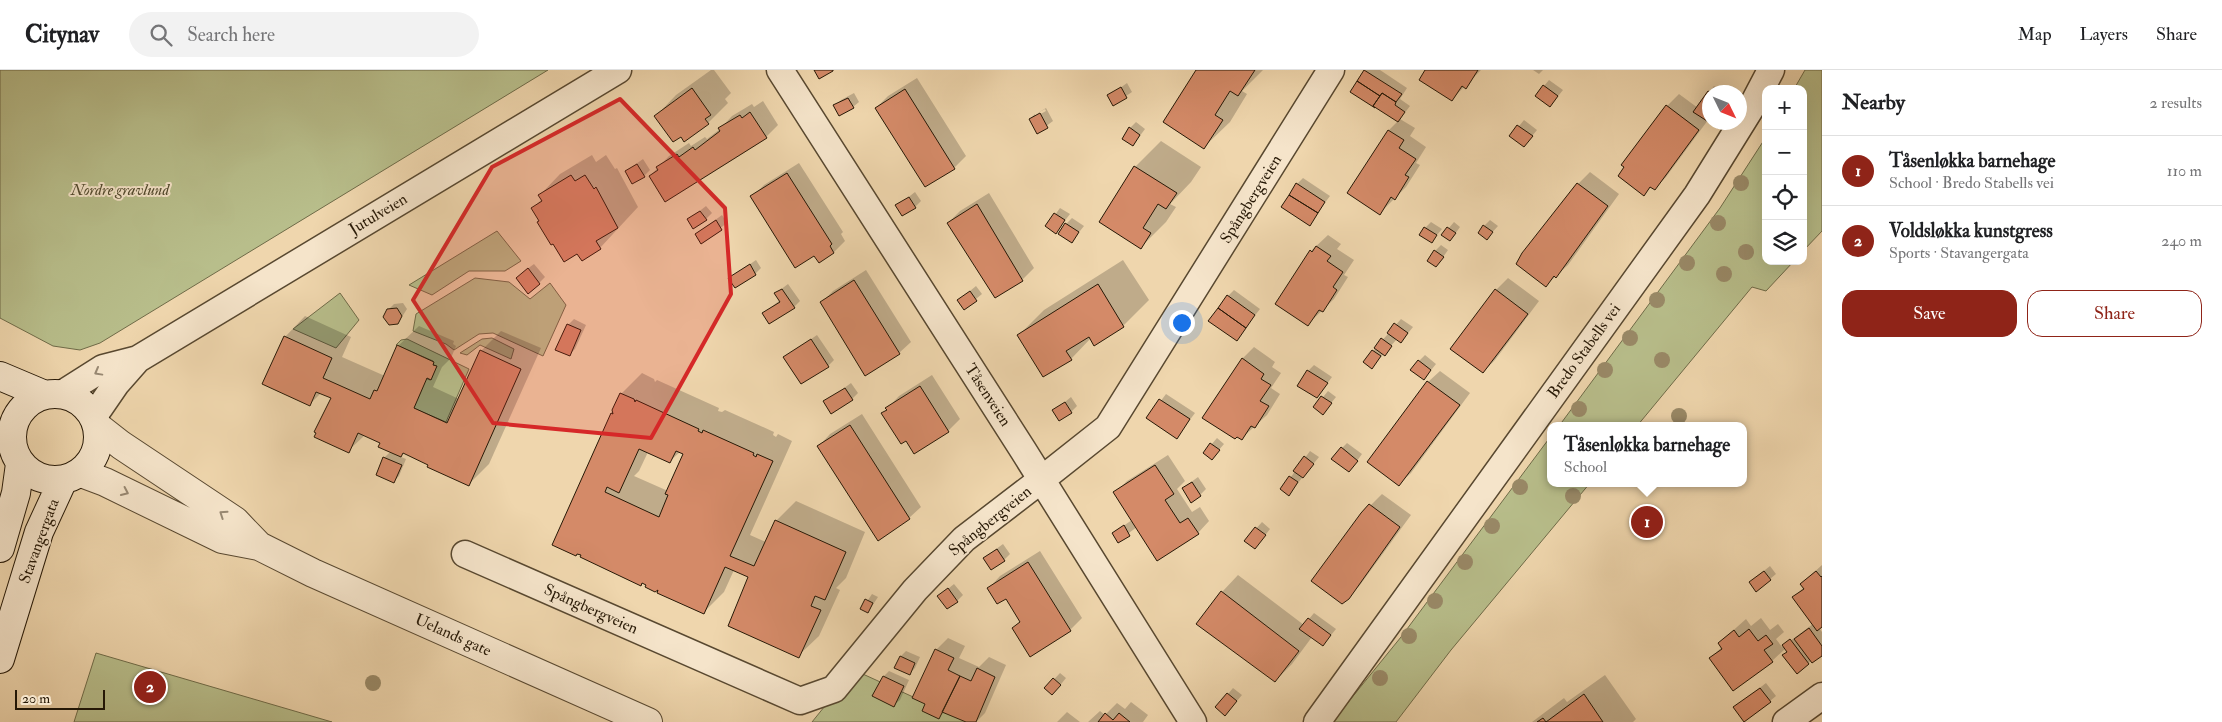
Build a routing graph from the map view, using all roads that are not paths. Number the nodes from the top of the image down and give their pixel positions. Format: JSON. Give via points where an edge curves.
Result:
{"nodes":[{"id":1,"x":618,"y":70,"type":"edge"},
{"id":2,"x":780,"y":70,"type":"edge"},
{"id":3,"x":1331,"y":70,"type":"edge"},
{"id":4,"x":1771,"y":70,"type":"edge"},
{"id":5,"x":138,"y":359,"type":"junction"},
{"id":6,"x":0,"y":376,"type":"edge"},
{"id":7,"x":53,"y":394,"type":"junction"},
{"id":8,"x":96,"y":422,"type":"junction"},
{"id":9,"x":11,"y":451,"type":"edge"},
{"id":10,"x":72,"y":477,"type":"junction"},
{"id":11,"x":1042,"y":480,"type":"junction"},
{"id":12,"x":259,"y":546,"type":"junction"},
{"id":13,"x":0,"y":548,"type":"edge"},
{"id":14,"x":465,"y":554,"type":"dead end"},
{"id":15,"x":0,"y":659,"type":"edge"},
{"id":16,"x":1822,"y":696,"type":"edge"},
{"id":17,"x":648,"y":722,"type":"edge"},
{"id":18,"x":1193,"y":722,"type":"edge"},
{"id":19,"x":1316,"y":722,"type":"edge"},
{"id":20,"x":1786,"y":722,"type":"edge"}],
"edges":[{"from":1,"to":5,"type":"street","name":"Jutulveien"},
{"from":2,"to":11,"type":"street","name":"Tåsenveien"},
{"from":3,"to":11,"type":"street","name":"Spångbergveien","via":[[1108,427]]},
{"from":4,"to":19,"type":"street","name":"Bredo Stabells vei","via":[[1697,195]]},
{"from":5,"to":7,"type":"street","name":"Jutulveien","one_way":true,"via":[[102,368]]},
{"from":5,"to":8,"type":"street","name":"Jutulveien","via":[[116,384]]},
{"from":6,"to":7,"type":"street","name":"Uelands gate"},
{"from":7,"to":8,"type":"street","name":"Uelands gate","via":[[75,398],[86,406]]},
{"from":7,"to":9,"type":"street","via":[[29,402],[17,415]]},
{"from":8,"to":10,"type":"street","via":[[96,452],[92,460]]},
{"from":12,"to":8,"type":"street","name":"Uelands gate","one_way":true,"via":[[234,521],[121,446]]},
{"from":9,"to":10,"type":"street","name":"Uelands gate","via":[[29,472],[40,478],[51,481]]},
{"from":9,"to":13,"type":"street","via":[[16,493]]},
{"from":10,"to":12,"type":"street","name":"Uelands gate","one_way":true,"via":[[112,486],[222,539]]},
{"from":10,"to":15,"type":"street","name":"Stavangergata","via":[[39,532]]},
{"from":11,"to":14,"type":"street","name":"Spångbergveien","via":[[964,539],[915,590],[834,690],[800,701]]},
{"from":11,"to":18,"type":"street","name":"Tåsenveien"},
{"from":12,"to":17,"type":"street","name":"Uelands gate"},
{"from":16,"to":20,"type":"street"}]}
